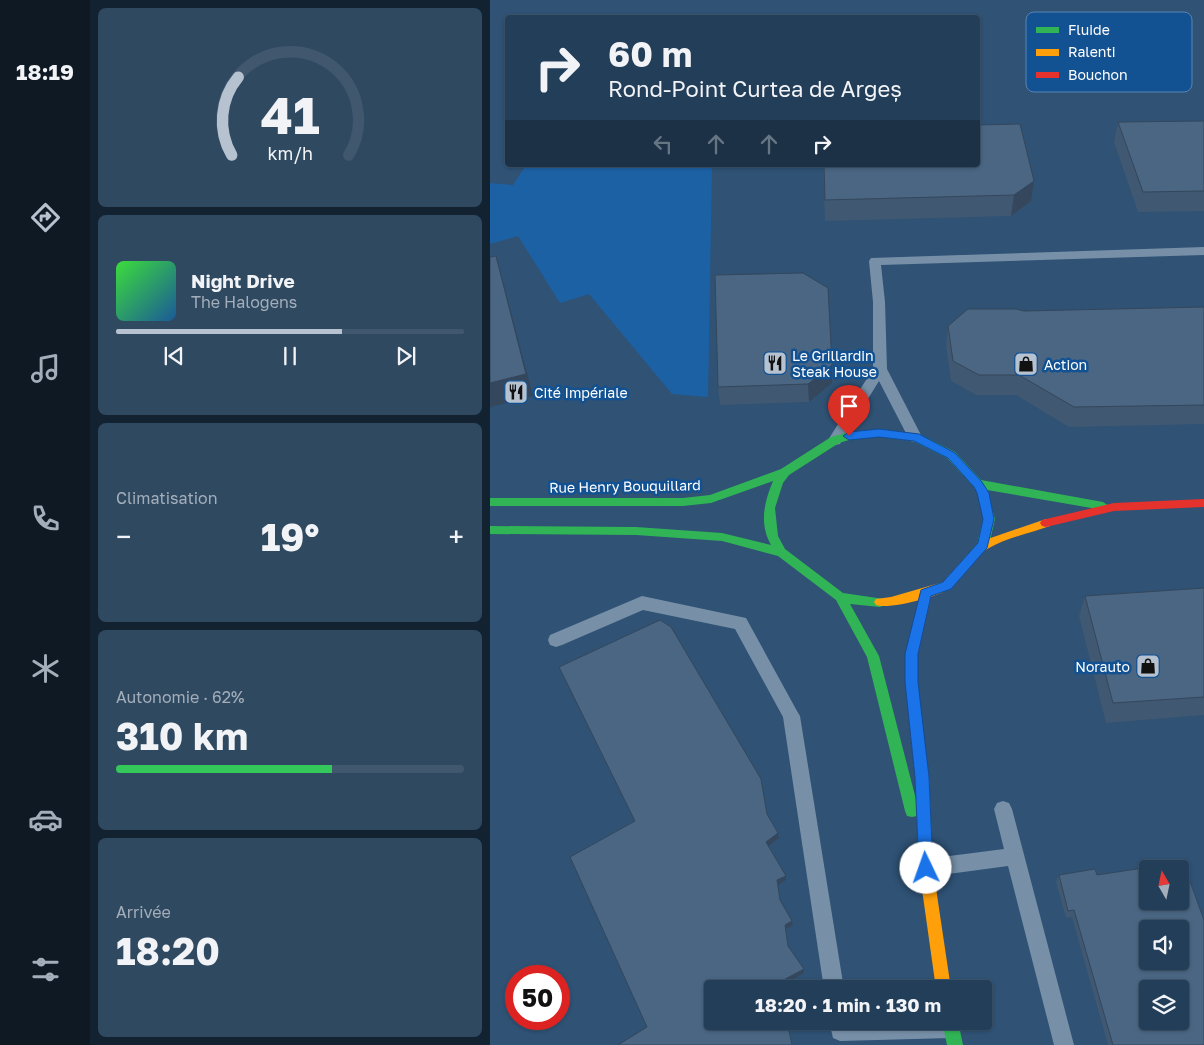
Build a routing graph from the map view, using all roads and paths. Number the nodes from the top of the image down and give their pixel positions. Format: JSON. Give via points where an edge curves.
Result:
{"nodes":[{"id":1,"x":1204,"y":251,"type":"edge"},
{"id":2,"x":880,"y":369,"type":"junction"},
{"id":3,"x":916,"y":437,"type":"junction"},
{"id":4,"x":835,"y":440,"type":"junction"},
{"id":5,"x":785,"y":472,"type":"junction"},
{"id":6,"x":978,"y":484,"type":"junction"},
{"id":7,"x":490,"y":502,"type":"edge"},
{"id":8,"x":1204,"y":503,"type":"edge"},
{"id":9,"x":1114,"y":508,"type":"junction"},
{"id":10,"x":490,"y":530,"type":"edge"},
{"id":11,"x":983,"y":545,"type":"junction"},
{"id":12,"x":781,"y":552,"type":"junction"},
{"id":13,"x":926,"y":593,"type":"junction"},
{"id":14,"x":840,"y":597,"type":"junction"},
{"id":15,"x":556,"y":640,"type":"dead end"},
{"id":16,"x":1003,"y":809,"type":"dead end"},
{"id":17,"x":1015,"y":856,"type":"junction"},
{"id":18,"x":926,"y":868,"type":"junction"},
{"id":19,"x":833,"y":980,"type":"edge"},
{"id":20,"x":943,"y":980,"type":"edge"},
{"id":21,"x":840,"y":1030,"type":"edge"},
{"id":22,"x":952,"y":1031,"type":"edge"},
{"id":23,"x":1064,"y":1045,"type":"edge"}],
"edges":[{"from":1,"to":2,"type":"lane","via":[[875,261],[880,302]]},
{"from":2,"to":3,"type":"lane"},
{"from":2,"to":4,"type":"lane"},
{"from":3,"to":4,"type":"main road","via":[[879,433]]},
{"from":3,"to":6,"type":"main road","via":[[951,455]]},
{"from":4,"to":5,"type":"main road","name":"Rue Henry Bouquillard"},
{"from":5,"to":7,"type":"main road","name":"Rue Henry Bouquillard","via":[[711,500]]},
{"from":5,"to":12,"type":"main road","via":[[769,508],[772,536]]},
{"from":6,"to":9,"type":"main road"},
{"from":6,"to":11,"type":"main road","via":[[989,519]]},
{"from":8,"to":9,"type":"main road"},
{"from":9,"to":11,"type":"main road","via":[[1034,526]]},
{"from":10,"to":12,"type":"main road","via":[[636,532],[712,537]]},
{"from":11,"to":13,"type":"main road","via":[[947,585]]},
{"from":12,"to":14,"type":"main road"},
{"from":13,"to":14,"type":"main road","via":[[891,602]]},
{"from":13,"to":18,"type":"main road","via":[[912,654],[912,682],[922,777]]},
{"from":14,"to":18,"type":"main road","via":[[873,656]]},
{"from":15,"to":19,"type":"lane","via":[[642,603],[740,623],[791,716]]},
{"from":16,"to":17,"type":"lane"},
{"from":17,"to":18,"type":"lane"},
{"from":17,"to":23,"type":"lane"},
{"from":18,"to":20,"type":"main road"},
{"from":21,"to":22,"type":"lane"}]}
